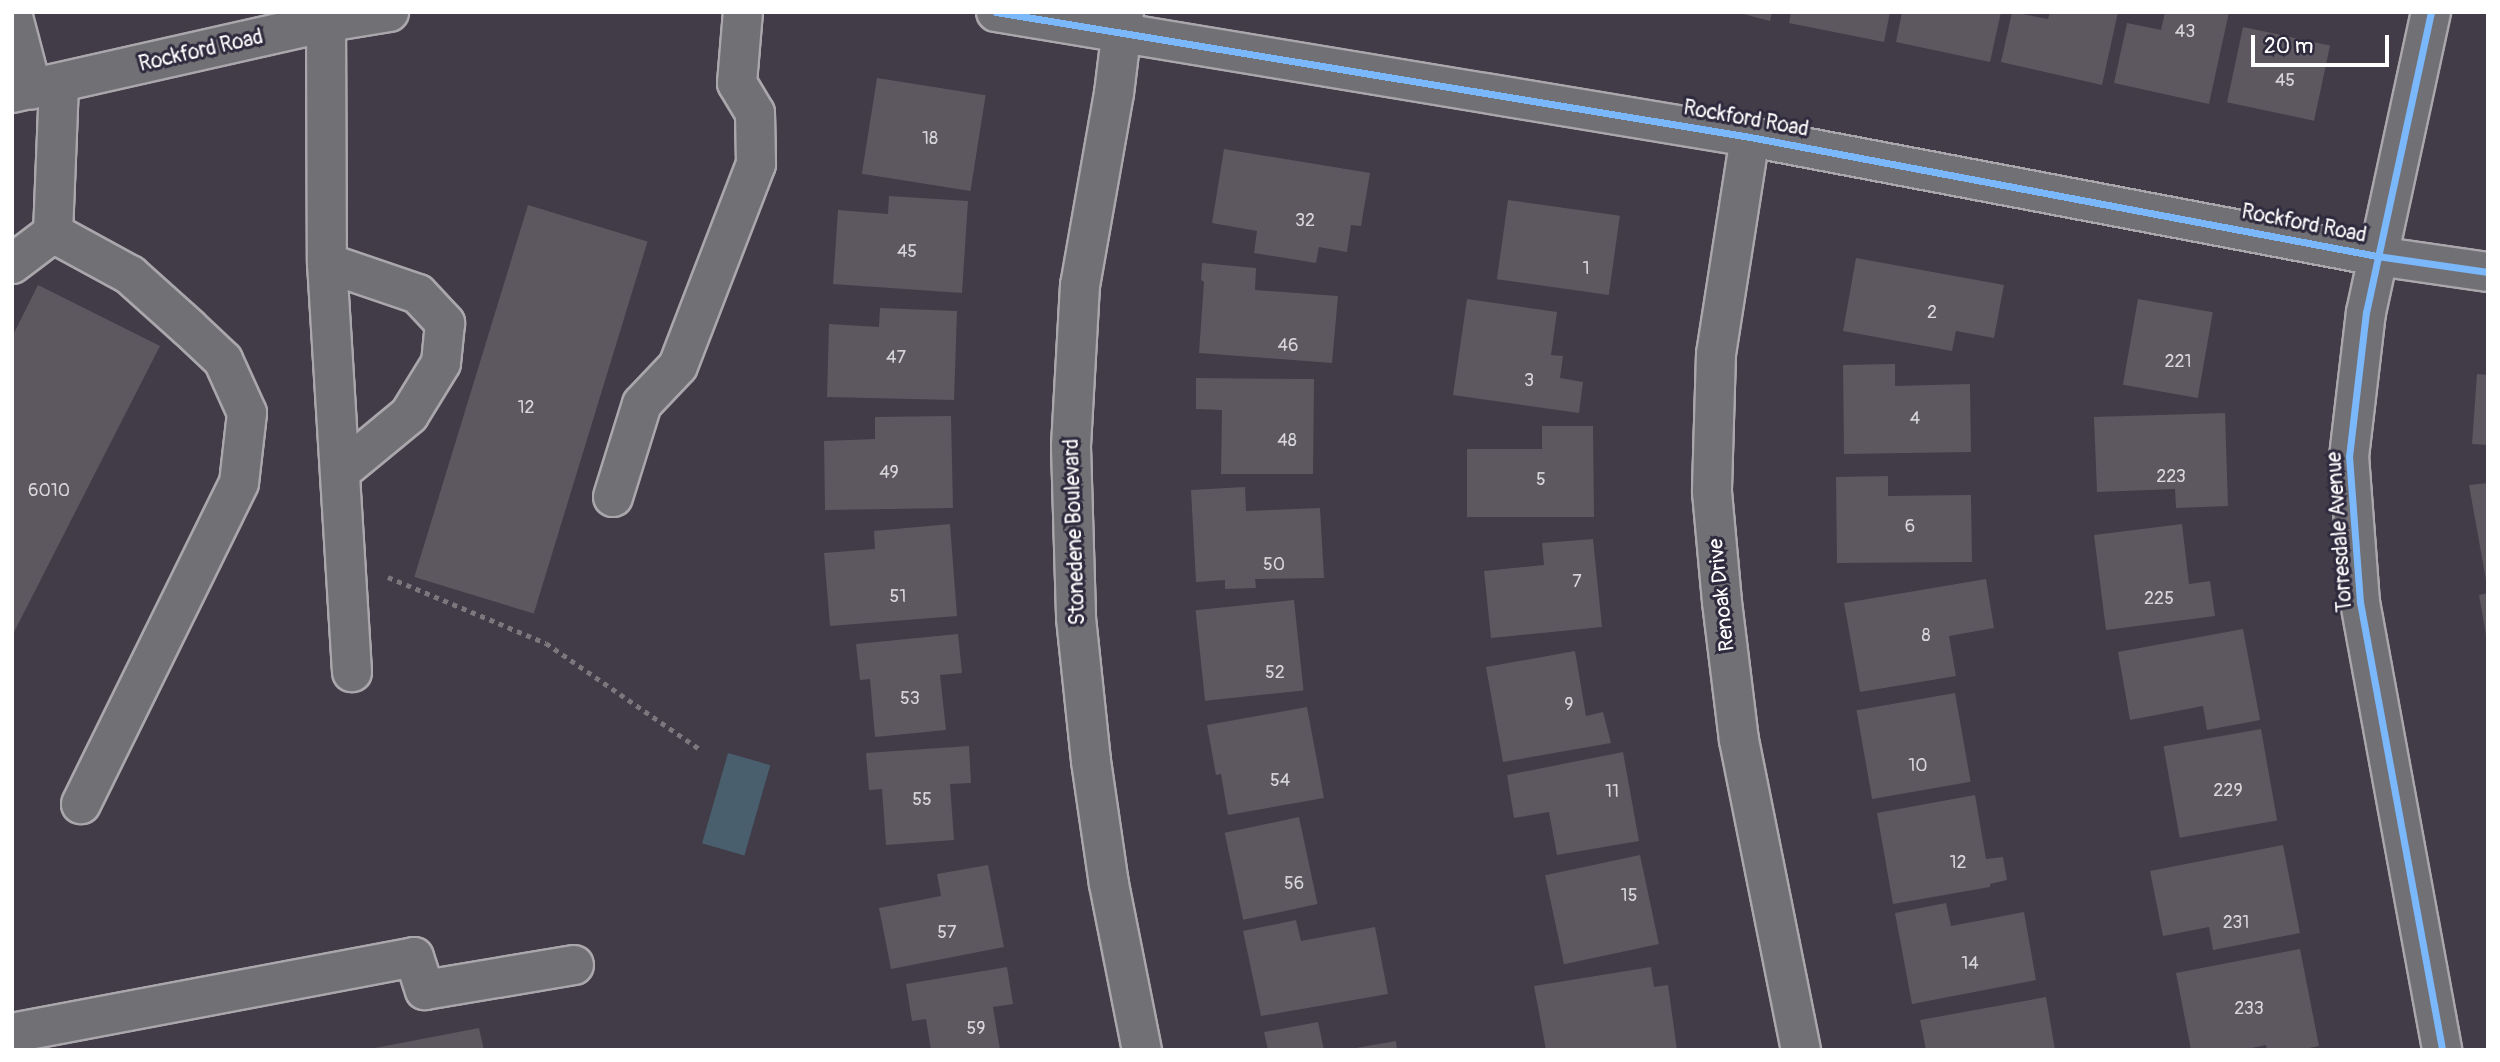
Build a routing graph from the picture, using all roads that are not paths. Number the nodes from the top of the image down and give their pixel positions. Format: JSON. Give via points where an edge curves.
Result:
{"nodes":[{"id":1,"x":389,"y":12,"type":"edge"},
{"id":2,"x":743,"y":12,"type":"edge"},
{"id":3,"x":996,"y":12,"type":"edge"},
{"id":4,"x":2431,"y":12,"type":"edge"},
{"id":5,"x":12,"y":13,"type":"edge"},
{"id":6,"x":327,"y":17,"type":"edge"},
{"id":7,"x":1122,"y":22,"type":"edge"},
{"id":8,"x":35,"y":89,"type":"edge"},
{"id":9,"x":1750,"y":136,"type":"junction"},
{"id":10,"x":53,"y":233,"type":"junction"},
{"id":11,"x":2378,"y":256,"type":"junction"},
{"id":12,"x":327,"y":263,"type":"junction"},
{"id":13,"x":12,"y":264,"type":"edge"},
{"id":14,"x":2488,"y":272,"type":"edge"},
{"id":15,"x":340,"y":472,"type":"junction"},
{"id":16,"x":613,"y":497,"type":"dead end"},
{"id":17,"x":352,"y":672,"type":"dead end"},
{"id":18,"x":81,"y":804,"type":"dead end"},
{"id":19,"x":574,"y":965,"type":"dead end"},
{"id":20,"x":12,"y":1033,"type":"edge"},
{"id":21,"x":1142,"y":1050,"type":"edge"},
{"id":22,"x":1801,"y":1050,"type":"edge"},
{"id":23,"x":2442,"y":1050,"type":"edge"}],
"edges":[{"from":1,"to":6,"type":"street","name":"Rockford Road"},
{"from":2,"to":16,"type":"street","via":[[737,83],[755,113],[756,164],[678,366],[642,404]]},
{"from":3,"to":7,"type":"street","name":"Rockford Road"},
{"from":4,"to":11,"type":"street","name":"Torresdale Avenue"},
{"from":5,"to":8,"type":"street"},
{"from":6,"to":8,"type":"street","name":"Rockford Road"},
{"from":6,"to":12,"type":"street"},
{"from":7,"to":9,"type":"street","name":"Rockford Road"},
{"from":7,"to":21,"type":"street","name":"Stonedene Boulevard","via":[[1080,285],[1071,447],[1076,618],[1091,761],[1109,884]]},
{"from":8,"to":10,"type":"street"},
{"from":9,"to":11,"type":"street","name":"Rockford Road"},
{"from":9,"to":22,"type":"street","name":"Renoak Drive","via":[[1716,354],[1712,492],[1740,740]]},
{"from":10,"to":13,"type":"street"},
{"from":10,"to":18,"type":"street","via":[[130,275],[189,328],[223,360],[247,413],[239,483]]},
{"from":11,"to":14,"type":"street","name":"Rockford Road"},
{"from":11,"to":23,"type":"street","name":"Torresdale Avenue","via":[[2366,312],[2349,457],[2360,602]]},
{"from":12,"to":15,"type":"street"},
{"from":12,"to":15,"type":"street","via":[[418,294],[445,323],[441,363],[410,415]]},
{"from":15,"to":17,"type":"street"},
{"from":19,"to":20,"type":"street","via":[[425,990],[414,957]]}]}
